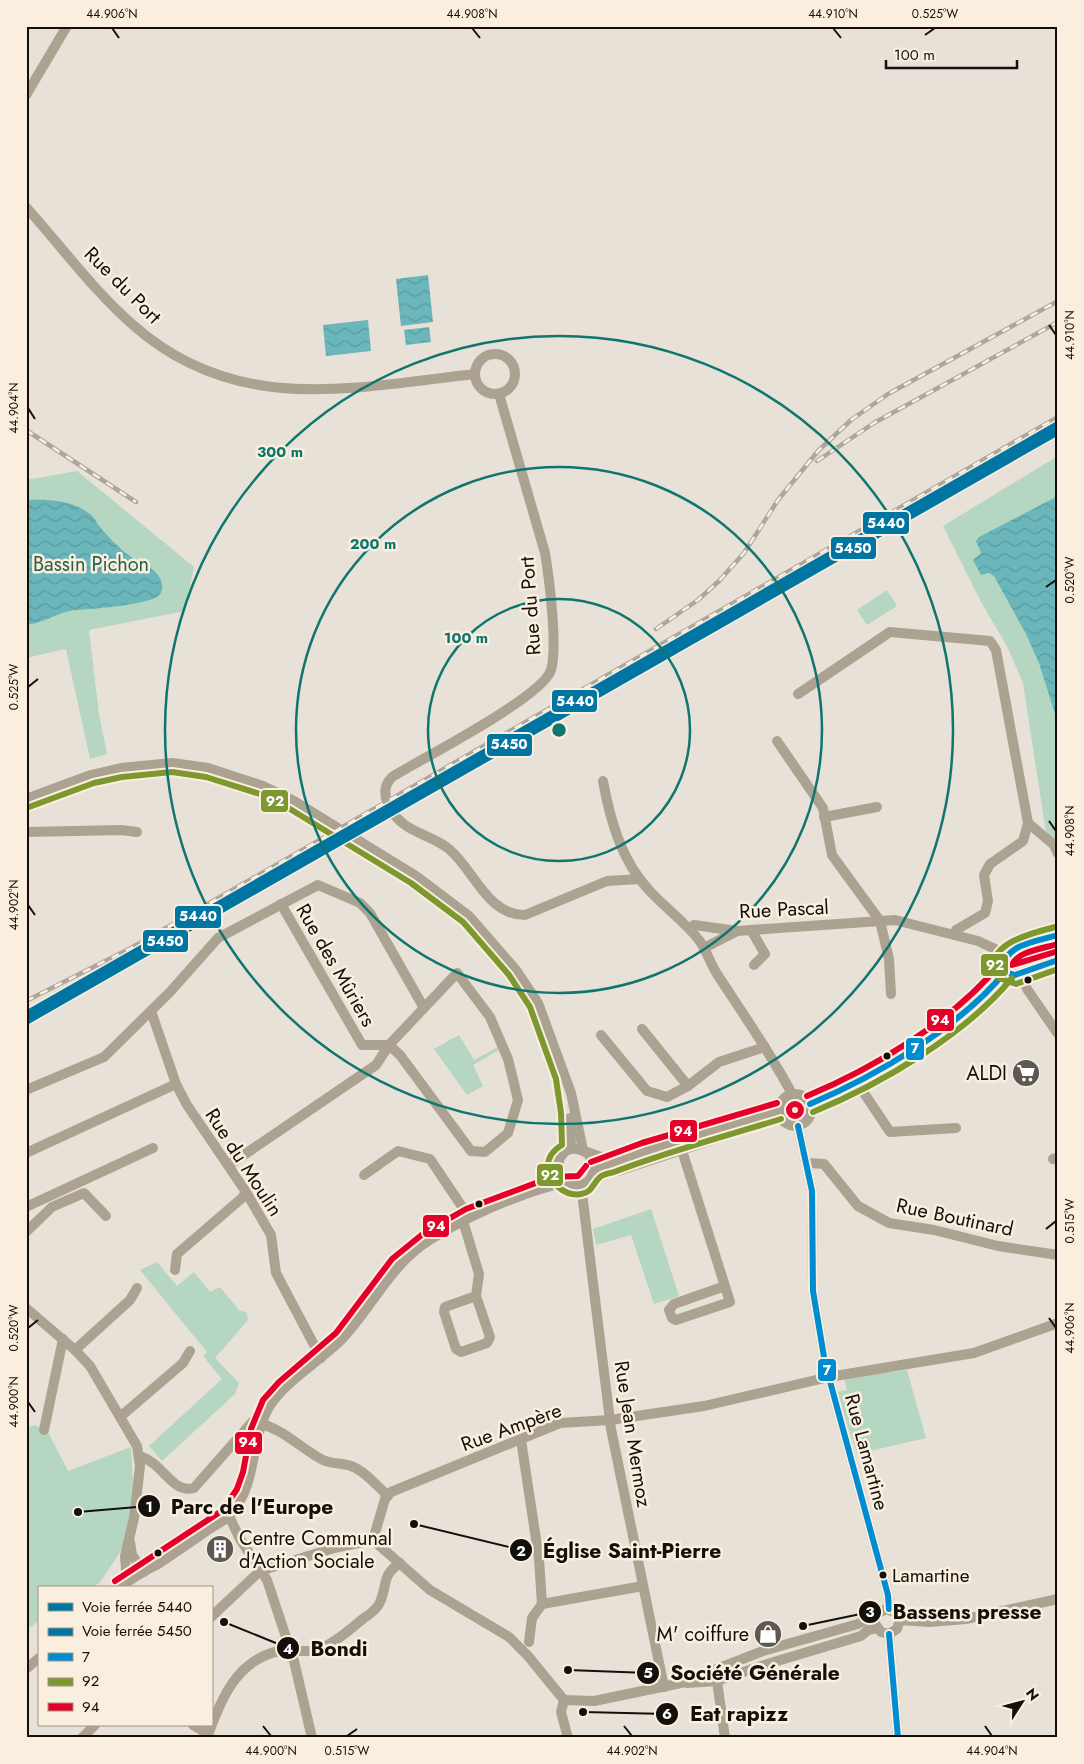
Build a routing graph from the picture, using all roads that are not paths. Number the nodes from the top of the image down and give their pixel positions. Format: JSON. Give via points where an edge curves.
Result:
{"nodes":[{"id":1,"x":67,"y":26,"type":"edge"},
{"id":2,"x":26,"y":95,"type":"edge"},
{"id":3,"x":26,"y":207,"type":"edge"},
{"id":4,"x":475,"y":374,"type":"junction"},
{"id":5,"x":499,"y":394,"type":"junction"},
{"id":6,"x":798,"y":694,"type":"dead end"},
{"id":7,"x":777,"y":741,"type":"dead end"},
{"id":8,"x":602,"y":781,"type":"dead end"},
{"id":9,"x":26,"y":799,"type":"edge"},
{"id":10,"x":877,"y":807,"type":"dead end"},
{"id":11,"x":824,"y":817,"type":"junction"},
{"id":12,"x":1028,"y":823,"type":"junction"},
{"id":13,"x":26,"y":832,"type":"edge"},
{"id":14,"x":137,"y":832,"type":"dead end"},
{"id":15,"x":1058,"y":854,"type":"edge"},
{"id":16,"x":640,"y":879,"type":"junction"},
{"id":17,"x":281,"y":904,"type":"junction"},
{"id":18,"x":880,"y":921,"type":"junction"},
{"id":19,"x":690,"y":928,"type":"junction"},
{"id":20,"x":750,"y":930,"type":"junction"},
{"id":21,"x":738,"y":931,"type":"junction"},
{"id":22,"x":954,"y":935,"type":"junction"},
{"id":23,"x":1058,"y":935,"type":"edge"},
{"id":24,"x":704,"y":948,"type":"junction"},
{"id":25,"x":1004,"y":956,"type":"junction"},
{"id":26,"x":1058,"y":960,"type":"edge"},
{"id":27,"x":754,"y":965,"type":"dead end"},
{"id":28,"x":1005,"y":972,"type":"junction"},
{"id":29,"x":1021,"y":974,"type":"junction"},
{"id":30,"x":891,"y":994,"type":"dead end"},
{"id":31,"x":424,"y":1008,"type":"junction"},
{"id":32,"x":151,"y":1011,"type":"junction"},
{"id":33,"x":642,"y":1029,"type":"dead end"},
{"id":34,"x":1058,"y":1034,"type":"edge"},
{"id":35,"x":601,"y":1035,"type":"dead end"},
{"id":36,"x":389,"y":1045,"type":"junction"},
{"id":37,"x":766,"y":1047,"type":"junction"},
{"id":38,"x":565,"y":1077,"type":"junction"},
{"id":39,"x":176,"y":1084,"type":"junction"},
{"id":40,"x":858,"y":1084,"type":"junction"},
{"id":41,"x":688,"y":1086,"type":"junction"},
{"id":42,"x":26,"y":1090,"type":"edge"},
{"id":43,"x":792,"y":1094,"type":"junction"},
{"id":44,"x":810,"y":1104,"type":"junction"},
{"id":45,"x":779,"y":1111,"type":"junction"},
{"id":46,"x":798,"y":1126,"type":"junction"},
{"id":47,"x":956,"y":1128,"type":"dead end"},
{"id":48,"x":680,"y":1146,"type":"junction"},
{"id":49,"x":153,"y":1148,"type":"dead end"},
{"id":50,"x":571,"y":1149,"type":"junction"},
{"id":51,"x":582,"y":1150,"type":"junction"},
{"id":52,"x":644,"y":1151,"type":"junction"},
{"id":53,"x":26,"y":1153,"type":"edge"},
{"id":54,"x":808,"y":1163,"type":"junction"},
{"id":55,"x":229,"y":1165,"type":"junction"},
{"id":56,"x":618,"y":1167,"type":"junction"},
{"id":57,"x":557,"y":1169,"type":"junction"},
{"id":58,"x":594,"y":1170,"type":"junction"},
{"id":59,"x":364,"y":1175,"type":"dead end"},
{"id":60,"x":607,"y":1176,"type":"dead end"},
{"id":61,"x":566,"y":1184,"type":"junction"},
{"id":62,"x":581,"y":1185,"type":"junction"},
{"id":63,"x":246,"y":1192,"type":"junction"},
{"id":64,"x":521,"y":1196,"type":"junction"},
{"id":65,"x":26,"y":1207,"type":"edge"},
{"id":66,"x":106,"y":1216,"type":"dead end"},
{"id":67,"x":466,"y":1219,"type":"junction"},
{"id":68,"x":26,"y":1232,"type":"edge"},
{"id":69,"x":1058,"y":1255,"type":"edge"},
{"id":70,"x":175,"y":1270,"type":"dead end"},
{"id":71,"x":725,"y":1286,"type":"junction"},
{"id":72,"x":137,"y":1288,"type":"dead end"},
{"id":73,"x":476,"y":1296,"type":"junction"},
{"id":74,"x":26,"y":1308,"type":"edge"},
{"id":75,"x":1058,"y":1323,"type":"edge"},
{"id":76,"x":63,"y":1339,"type":"junction"},
{"id":77,"x":75,"y":1350,"type":"junction"},
{"id":78,"x":190,"y":1351,"type":"dead end"},
{"id":79,"x":321,"y":1358,"type":"junction"},
{"id":80,"x":829,"y":1377,"type":"junction"},
{"id":81,"x":120,"y":1417,"type":"junction"},
{"id":82,"x":610,"y":1420,"type":"junction"},
{"id":83,"x":262,"y":1423,"type":"junction"},
{"id":84,"x":44,"y":1430,"type":"dead end"},
{"id":85,"x":521,"y":1440,"type":"junction"},
{"id":86,"x":140,"y":1456,"type":"junction"},
{"id":87,"x":388,"y":1496,"type":"junction"},
{"id":88,"x":229,"y":1516,"type":"junction"},
{"id":89,"x":373,"y":1540,"type":"junction"},
{"id":90,"x":130,"y":1541,"type":"junction"},
{"id":91,"x":400,"y":1563,"type":"junction"},
{"id":92,"x":260,"y":1571,"type":"junction"},
{"id":93,"x":144,"y":1572,"type":"junction"},
{"id":94,"x":122,"y":1586,"type":"edge"},
{"id":95,"x":643,"y":1586,"type":"junction"},
{"id":96,"x":1058,"y":1599,"type":"edge"},
{"id":97,"x":542,"y":1604,"type":"junction"},
{"id":98,"x":889,"y":1609,"type":"junction"},
{"id":99,"x":212,"y":1616,"type":"edge"},
{"id":100,"x":876,"y":1616,"type":"junction"},
{"id":101,"x":900,"y":1620,"type":"junction"},
{"id":102,"x":876,"y":1628,"type":"junction"},
{"id":103,"x":889,"y":1634,"type":"junction"},
{"id":104,"x":529,"y":1642,"type":"dead end"},
{"id":105,"x":288,"y":1650,"type":"junction"},
{"id":106,"x":38,"y":1659,"type":"edge"},
{"id":107,"x":26,"y":1669,"type":"edge"},
{"id":108,"x":717,"y":1681,"type":"junction"},
{"id":109,"x":681,"y":1684,"type":"junction"},
{"id":110,"x":664,"y":1687,"type":"junction"},
{"id":111,"x":564,"y":1700,"type":"junction"},
{"id":112,"x":94,"y":1726,"type":"edge"},
{"id":113,"x":194,"y":1726,"type":"edge"},
{"id":114,"x":208,"y":1736,"type":"edge"},
{"id":115,"x":82,"y":1738,"type":"edge"},
{"id":116,"x":312,"y":1738,"type":"edge"},
{"id":117,"x":568,"y":1738,"type":"edge"},
{"id":118,"x":725,"y":1738,"type":"edge"},
{"id":119,"x":898,"y":1738,"type":"edge"}],
"edges":[{"from":1,"to":2,"type":"street"},
{"from":3,"to":4,"type":"street","name":"Rue du Port","via":[[133,325],[188,363],[219,376],[251,385],[300,390]]},
{"from":4,"to":5,"type":"street","via":[[482,390]]},
{"from":4,"to":5,"type":"street","via":[[476,367],[485,357],[498,355],[510,362],[514,374],[510,387]]},
{"from":5,"to":16,"type":"street","name":"Rue du Port","via":[[545,553],[553,652],[551,670],[540,686],[518,702],[392,777],[386,783],[384,796],[398,819],[450,850],[493,903],[511,915],[524,915],[607,881]]},
{"from":6,"to":12,"type":"street","via":[[890,632],[990,641],[996,650]]},
{"from":7,"to":11,"type":"street","via":[[823,808]]},
{"from":8,"to":16,"type":"street","via":[[617,837]]},
{"from":9,"to":38,"type":"street","via":[[92,775],[121,768],[172,763],[239,776],[294,801],[416,876],[469,916],[516,970],[538,1003]]},
{"from":10,"to":11,"type":"street"},
{"from":11,"to":18,"type":"street","via":[[832,855]]},
{"from":12,"to":15,"type":"street","via":[[1054,845]]},
{"from":12,"to":22,"type":"street","via":[[1023,841],[990,864],[984,875],[988,901],[985,912],[956,930]]},
{"from":13,"to":14,"type":"street"},
{"from":16,"to":19,"type":"street"},
{"from":17,"to":31,"type":"street","via":[[318,885],[360,903],[370,913]]},
{"from":17,"to":32,"type":"street","via":[[218,938]]},
{"from":17,"to":36,"type":"street","name":"Rue des Mûriers","via":[[362,1045]]},
{"from":18,"to":20,"type":"street","name":"Rue Pascal"},
{"from":18,"to":22,"type":"street","name":"Rue Pascal","via":[[895,920]]},
{"from":18,"to":30,"type":"street","via":[[889,959]]},
{"from":19,"to":21,"type":"street","name":"Rue Pascal","via":[[694,925]]},
{"from":19,"to":24,"type":"street"},
{"from":20,"to":21,"type":"street","name":"Rue Pascal"},
{"from":20,"to":27,"type":"street","via":[[765,954]]},
{"from":21,"to":24,"type":"street"},
{"from":22,"to":25,"type":"street","name":"Rue Pascal","via":[[978,941]]},
{"from":23,"to":25,"type":"street"},
{"from":24,"to":37,"type":"street","via":[[716,972]]},
{"from":25,"to":28,"type":"street","via":[[1002,967]]},
{"from":26,"to":29,"type":"street"},
{"from":28,"to":29,"type":"street"},
{"from":28,"to":40,"type":"street","via":[[987,994],[904,1057]]},
{"from":29,"to":34,"type":"street","via":[[1027,989]]},
{"from":31,"to":36,"type":"street"},
{"from":31,"to":36,"type":"street","via":[[458,973],[490,1018],[508,1059],[518,1100],[508,1132],[485,1152],[471,1151]]},
{"from":32,"to":39,"type":"street","name":"Rue du Moulin"},
{"from":32,"to":42,"type":"street","via":[[104,1057]]},
{"from":33,"to":41,"type":"street"},
{"from":35,"to":41,"type":"street","via":[[647,1091],[667,1097]]},
{"from":36,"to":55,"type":"street","via":[[376,1065]]},
{"from":37,"to":41,"type":"street","via":[[719,1062]]},
{"from":37,"to":43,"type":"street"},
{"from":38,"to":50,"type":"street"},
{"from":38,"to":51,"type":"street"},
{"from":39,"to":53,"type":"street"},
{"from":39,"to":55,"type":"street","name":"Rue du Moulin","via":[[187,1106]]},
{"from":40,"to":44,"type":"street"},
{"from":40,"to":47,"type":"street","via":[[890,1132]]},
{"from":43,"to":44,"type":"street","via":[[801,1095]]},
{"from":43,"to":45,"type":"street","via":[[781,1102]]},
{"from":44,"to":46,"type":"street","via":[[809,1118]]},
{"from":45,"to":46,"type":"street","via":[[784,1121]]},
{"from":45,"to":48,"type":"street","via":[[754,1117]]},
{"from":46,"to":54,"type":"street","name":"Rue Lamartine"},
{"from":48,"to":52,"type":"street"},
{"from":48,"to":56,"type":"street"},
{"from":48,"to":71,"type":"street"},
{"from":49,"to":65,"type":"street"},
{"from":50,"to":51,"type":"street"},
{"from":50,"to":57,"type":"street","via":[[560,1156]]},
{"from":51,"to":52,"type":"street","via":[[604,1158]]},
{"from":51,"to":58,"type":"street","via":[[591,1158]]},
{"from":52,"to":56,"type":"street"},
{"from":54,"to":69,"type":"street","name":"Rue Boutinard","via":[[824,1164],[858,1206],[889,1223]]},
{"from":54,"to":80,"type":"street","name":"Rue Lamartine","via":[[812,1191],[813,1291]]},
{"from":55,"to":63,"type":"street","name":"Rue du Moulin"},
{"from":56,"to":58,"type":"street"},
{"from":56,"to":60,"type":"street"},
{"from":57,"to":61,"type":"street"},
{"from":57,"to":64,"type":"street"},
{"from":58,"to":62,"type":"street","via":[[589,1180]]},
{"from":59,"to":67,"type":"street","via":[[398,1151],[430,1159]]},
{"from":61,"to":62,"type":"street"},
{"from":61,"to":64,"type":"street"},
{"from":62,"to":82,"type":"street","name":"Rue Jean Mermoz"},
{"from":63,"to":70,"type":"street","via":[[177,1254]]},
{"from":63,"to":79,"type":"street","name":"Rue du Moulin","via":[[271,1235],[276,1273]]},
{"from":64,"to":67,"type":"street"},
{"from":66,"to":68,"type":"street","via":[[84,1193],[52,1207]]},
{"from":67,"to":73,"type":"street","via":[[480,1274]]},
{"from":67,"to":79,"type":"street","via":[[429,1240],[398,1266],[358,1320]]},
{"from":71,"to":71,"type":"street","via":[[730,1302],[676,1320],[672,1318],[669,1310],[674,1304]]},
{"from":72,"to":77,"type":"street","via":[[130,1300]]},
{"from":73,"to":73,"type":"street","via":[[445,1308],[456,1349],[461,1352],[487,1343],[490,1337]]},
{"from":74,"to":76,"type":"street"},
{"from":75,"to":80,"type":"street","name":"Rue Ampère","via":[[974,1353]]},
{"from":76,"to":77,"type":"street"},
{"from":76,"to":84,"type":"street"},
{"from":77,"to":81,"type":"street","via":[[90,1366]]},
{"from":78,"to":81,"type":"street","via":[[183,1363]]},
{"from":79,"to":83,"type":"street","via":[[270,1405]]},
{"from":80,"to":82,"type":"street","name":"Rue Ampère","via":[[704,1406]]},
{"from":80,"to":98,"type":"street","name":"Rue Lamartine","via":[[888,1595]]},
{"from":81,"to":86,"type":"street"},
{"from":82,"to":85,"type":"street","name":"Rue Ampère","via":[[560,1424]]},
{"from":82,"to":95,"type":"street","name":"Rue Jean Mermoz"},
{"from":83,"to":86,"type":"street","via":[[253,1421],[194,1488],[179,1488],[154,1462]]},
{"from":83,"to":87,"type":"street","via":[[283,1431],[321,1460],[355,1468]]},
{"from":83,"to":88,"type":"street","via":[[252,1474],[245,1493]]},
{"from":85,"to":87,"type":"street","name":"Rue Ampère","via":[[405,1485]]},
{"from":85,"to":97,"type":"street","via":[[539,1559]]},
{"from":86,"to":90,"type":"street"},
{"from":87,"to":89,"type":"street"},
{"from":88,"to":92,"type":"street"},
{"from":88,"to":93,"type":"street"},
{"from":89,"to":91,"type":"street"},
{"from":89,"to":92,"type":"street","via":[[334,1548]]},
{"from":90,"to":93,"type":"street","via":[[132,1555]]},
{"from":90,"to":94,"type":"street"},
{"from":91,"to":105,"type":"street","via":[[386,1577],[380,1603],[367,1617],[315,1650]]},
{"from":91,"to":111,"type":"street","via":[[448,1603],[509,1638]]},
{"from":92,"to":99,"type":"street"},
{"from":92,"to":105,"type":"street","via":[[270,1587]]},
{"from":93,"to":94,"type":"street"},
{"from":95,"to":97,"type":"street"},
{"from":95,"to":110,"type":"street","name":"Rue Jean Mermoz"},
{"from":96,"to":101,"type":"street","via":[[966,1619]]},
{"from":97,"to":104,"type":"street","via":[[532,1618]]},
{"from":98,"to":100,"type":"street","via":[[878,1612]]},
{"from":98,"to":101,"type":"street","via":[[897,1613]]},
{"from":100,"to":102,"type":"street"},
{"from":100,"to":109,"type":"street","via":[[763,1651]]},
{"from":101,"to":103,"type":"street","via":[[897,1628]]},
{"from":102,"to":103,"type":"street"},
{"from":102,"to":108,"type":"street","via":[[861,1636]]},
{"from":103,"to":119,"type":"street"},
{"from":105,"to":114,"type":"street","via":[[266,1655],[240,1672],[231,1682]]},
{"from":105,"to":116,"type":"street","via":[[294,1661]]},
{"from":106,"to":107,"type":"street"},
{"from":108,"to":109,"type":"street"},
{"from":108,"to":118,"type":"street"},
{"from":109,"to":110,"type":"street"},
{"from":110,"to":111,"type":"street","via":[[594,1700]]},
{"from":111,"to":117,"type":"street","via":[[561,1712]]},
{"from":112,"to":115,"type":"street"},
{"from":113,"to":114,"type":"street"}]}
